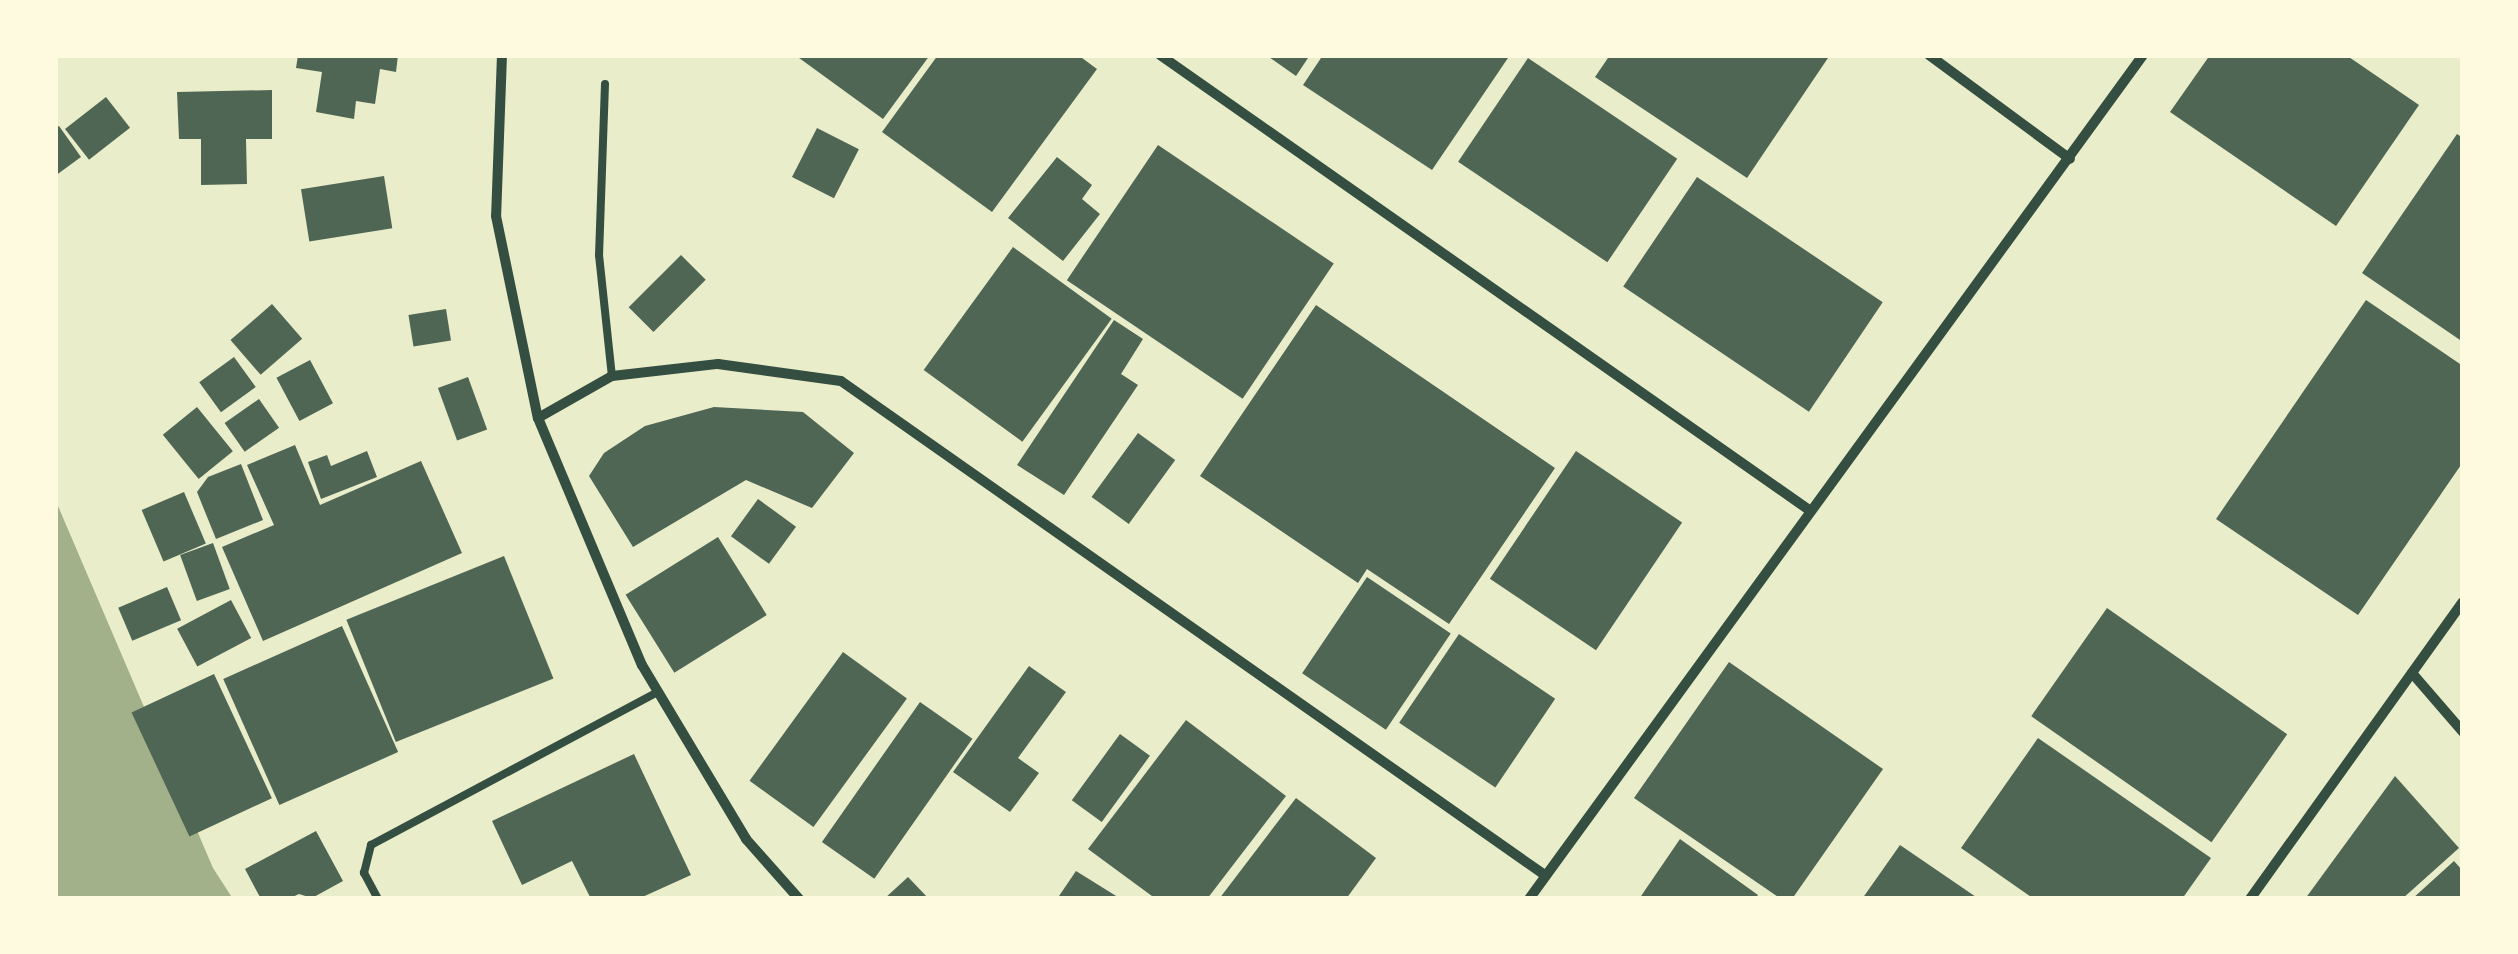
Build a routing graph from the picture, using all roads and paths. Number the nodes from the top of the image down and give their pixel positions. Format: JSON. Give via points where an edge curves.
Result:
{"nodes":[{"id":1,"x":502,"y":55,"type":"edge"},
{"id":2,"x":1160,"y":55,"type":"edge"},
{"id":3,"x":1928,"y":55,"type":"edge"},
{"id":4,"x":2143,"y":55,"type":"edge"},
{"id":5,"x":605,"y":84,"type":"dead end"},
{"id":6,"x":2070,"y":160,"type":"junction"},
{"id":7,"x":612,"y":376,"type":"junction"},
{"id":8,"x":538,"y":418,"type":"junction"},
{"id":9,"x":1809,"y":510,"type":"junction"},
{"id":10,"x":2463,"y":602,"type":"edge"},
{"id":11,"x":2412,"y":673,"type":"junction"},
{"id":12,"x":658,"y":692,"type":"junction"},
{"id":13,"x":2463,"y":732,"type":"edge"},
{"id":14,"x":1546,"y":876,"type":"junction"},
{"id":15,"x":378,"y":899,"type":"edge"},
{"id":16,"x":799,"y":899,"type":"edge"},
{"id":17,"x":1529,"y":899,"type":"edge"},
{"id":18,"x":2250,"y":899,"type":"edge"}],
"edges":[{"from":1,"to":8,"type":"street","via":[[496,216]]},
{"from":2,"to":9,"type":"street"},
{"from":3,"to":6,"type":"street"},
{"from":4,"to":6,"type":"street"},
{"from":5,"to":7,"type":"lane","via":[[598,256]]},
{"from":6,"to":9,"type":"street"},
{"from":7,"to":8,"type":"street"},
{"from":7,"to":14,"type":"street","via":[[718,364],[841,381]]},
{"from":8,"to":12,"type":"street"},
{"from":9,"to":14,"type":"street"},
{"from":10,"to":11,"type":"street"},
{"from":11,"to":13,"type":"street"},
{"from":11,"to":18,"type":"street"},
{"from":12,"to":15,"type":"lane","via":[[371,845],[364,873]]},
{"from":12,"to":16,"type":"street","via":[[746,840]]},
{"from":14,"to":17,"type":"street"}]}
